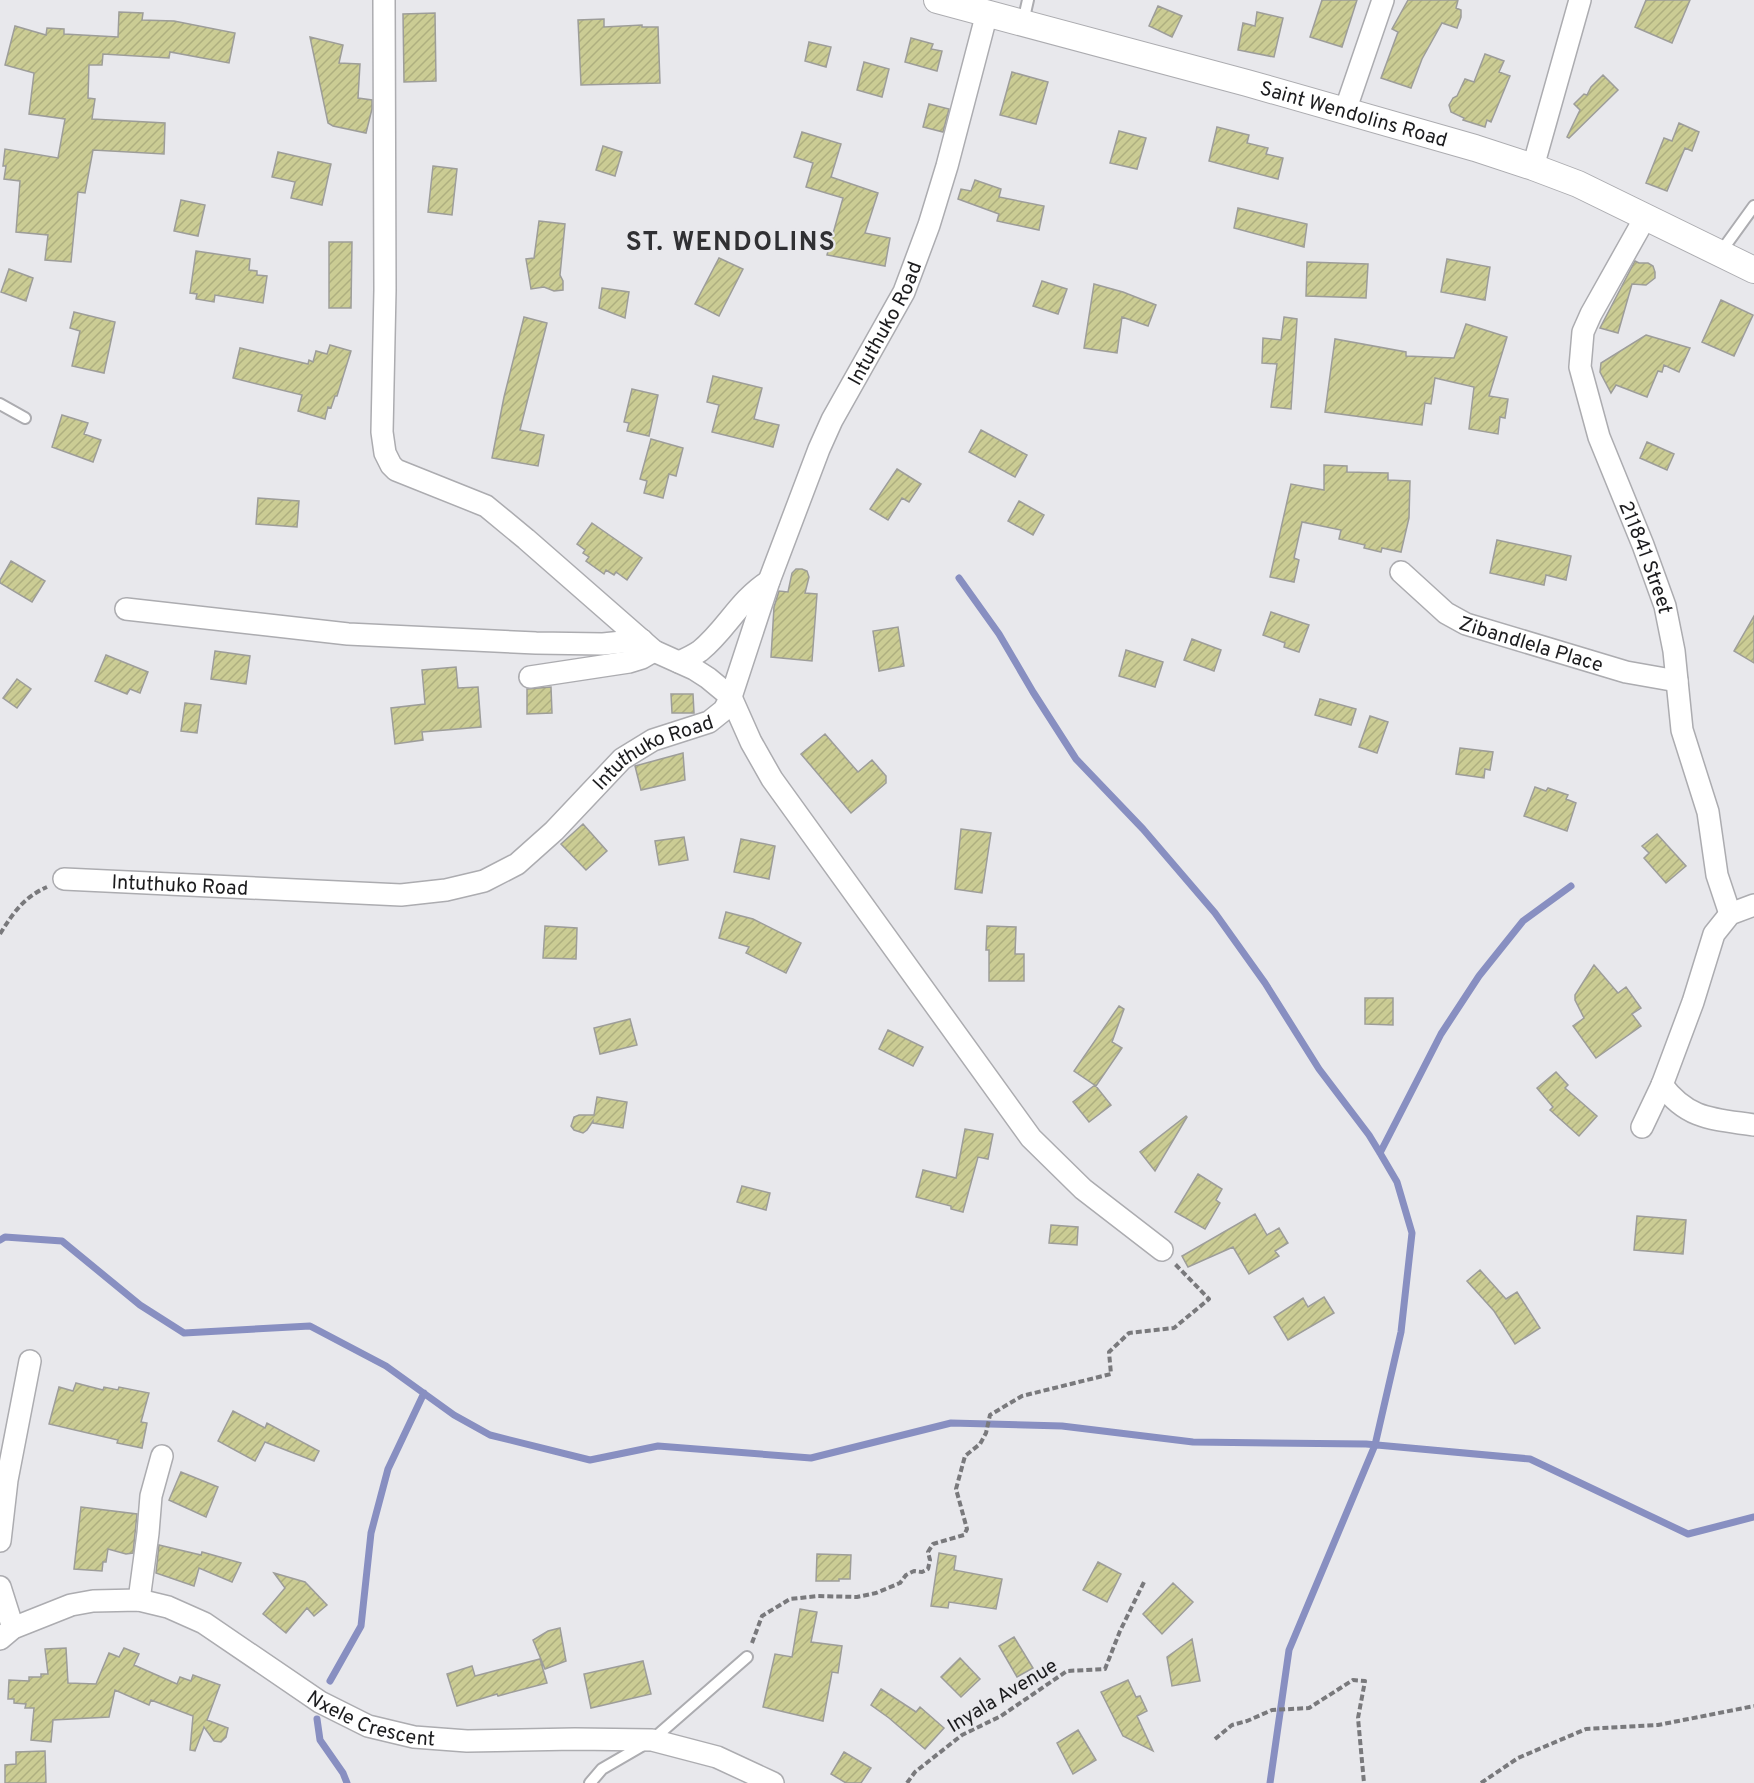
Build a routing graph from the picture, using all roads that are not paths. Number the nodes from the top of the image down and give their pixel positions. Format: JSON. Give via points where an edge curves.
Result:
{"nodes":[{"id":1,"x":384,"y":0,"type":"edge"},
{"id":2,"x":937,"y":0,"type":"edge"},
{"id":3,"x":1383,"y":0,"type":"edge"},
{"id":4,"x":1580,"y":0,"type":"edge"},
{"id":5,"x":1026,"y":11,"type":"edge"},
{"id":6,"x":987,"y":13,"type":"junction"},
{"id":7,"x":1345,"y":111,"type":"junction"},
{"id":8,"x":1533,"y":167,"type":"junction"},
{"id":9,"x":1754,"y":206,"type":"edge"},
{"id":10,"x":1646,"y":216,"type":"junction"},
{"id":11,"x":1720,"y":253,"type":"junction"},
{"id":12,"x":1754,"y":270,"type":"edge"},
{"id":13,"x":0,"y":404,"type":"edge"},
{"id":14,"x":25,"y":418,"type":"dead end"},
{"id":15,"x":1401,"y":572,"type":"dead end"},
{"id":16,"x":769,"y":581,"type":"junction"},
{"id":17,"x":126,"y":609,"type":"dead end"},
{"id":18,"x":648,"y":645,"type":"junction"},
{"id":19,"x":679,"y":662,"type":"junction"},
{"id":20,"x":530,"y":677,"type":"dead end"},
{"id":21,"x":1677,"y":681,"type":"junction"},
{"id":22,"x":731,"y":697,"type":"junction"},
{"id":23,"x":64,"y":879,"type":"road end"},
{"id":24,"x":1754,"y":905,"type":"edge"},
{"id":25,"x":1730,"y":914,"type":"junction"},
{"id":26,"x":1662,"y":1085,"type":"junction"},
{"id":27,"x":1754,"y":1125,"type":"edge"},
{"id":28,"x":1642,"y":1127,"type":"dead end"},
{"id":29,"x":1162,"y":1250,"type":"road end"},
{"id":30,"x":30,"y":1360,"type":"dead end"},
{"id":31,"x":162,"y":1456,"type":"dead end"},
{"id":32,"x":0,"y":1541,"type":"edge"},
{"id":33,"x":0,"y":1587,"type":"edge"},
{"id":34,"x":139,"y":1600,"type":"junction"},
{"id":35,"x":7,"y":1633,"type":"edge"},
{"id":36,"x":747,"y":1657,"type":"road end"},
{"id":37,"x":652,"y":1740,"type":"junction"},
{"id":38,"x":590,"y":1783,"type":"edge"},
{"id":39,"x":772,"y":1783,"type":"edge"}],
"edges":[{"from":1,"to":18,"type":"street","via":[[385,453],[401,473],[486,506]]},
{"from":2,"to":6,"type":"street","name":"Saint Wendolins Road"},
{"from":3,"to":7,"type":"street"},
{"from":4,"to":8,"type":"street"},
{"from":5,"to":6,"type":"street","name":"Saint Wendolins Road"},
{"from":5,"to":7,"type":"street","name":"Saint Wendolins Road"},
{"from":6,"to":16,"type":"street","name":"Intuthuko Road","via":[[947,166],[904,292],[832,420]]},
{"from":7,"to":8,"type":"street","name":"Saint Wendolins Road"},
{"from":8,"to":10,"type":"street","name":"Saint Wendolins Road"},
{"from":9,"to":11,"type":"lane"},
{"from":10,"to":11,"type":"street","name":"Saint Wendolins Road"},
{"from":10,"to":21,"type":"street","name":"211841 Street","via":[[1583,332],[1580,367],[1599,437],[1665,606]]},
{"from":11,"to":12,"type":"street","name":"Saint Wendolins Road"},
{"from":13,"to":14,"type":"lane"},
{"from":15,"to":21,"type":"street","name":"Zibandlela Place","via":[[1446,613],[1466,624],[1626,672]]},
{"from":16,"to":19,"type":"street","via":[[748,596],[700,650]]},
{"from":16,"to":22,"type":"street","name":"Intuthuko Road"},
{"from":17,"to":18,"type":"street","via":[[348,634]]},
{"from":18,"to":19,"type":"street"},
{"from":18,"to":20,"type":"street","via":[[642,658],[629,662]]},
{"from":19,"to":22,"type":"street"},
{"from":21,"to":25,"type":"street","name":"211841 Street","via":[[1682,730],[1708,812],[1716,874]]},
{"from":22,"to":23,"type":"street","name":"Intuthuko Road","via":[[724,710],[709,722],[653,740],[621,759],[561,825],[517,864],[484,881],[401,895]]},
{"from":22,"to":29,"type":"street","via":[[772,779],[1031,1138],[1083,1190]]},
{"from":24,"to":25,"type":"street"},
{"from":25,"to":26,"type":"street","via":[[1714,934]]},
{"from":26,"to":27,"type":"street","via":[[1673,1100],[1699,1115]]},
{"from":26,"to":28,"type":"street"},
{"from":30,"to":32,"type":"street","via":[[7,1480]]},
{"from":31,"to":34,"type":"street","via":[[151,1496]]},
{"from":33,"to":35,"type":"street"},
{"from":34,"to":35,"type":"street","name":"Nxele Crescent","via":[[71,1605]]},
{"from":34,"to":37,"type":"street","name":"Nxele Crescent","via":[[168,1607],[204,1623],[320,1702],[368,1726],[414,1737],[466,1741]]},
{"from":36,"to":37,"type":"lane"},
{"from":37,"to":38,"type":"lane","via":[[602,1769]]},
{"from":37,"to":39,"type":"street","name":"Nxele Crescent","via":[[717,1757]]}]}
